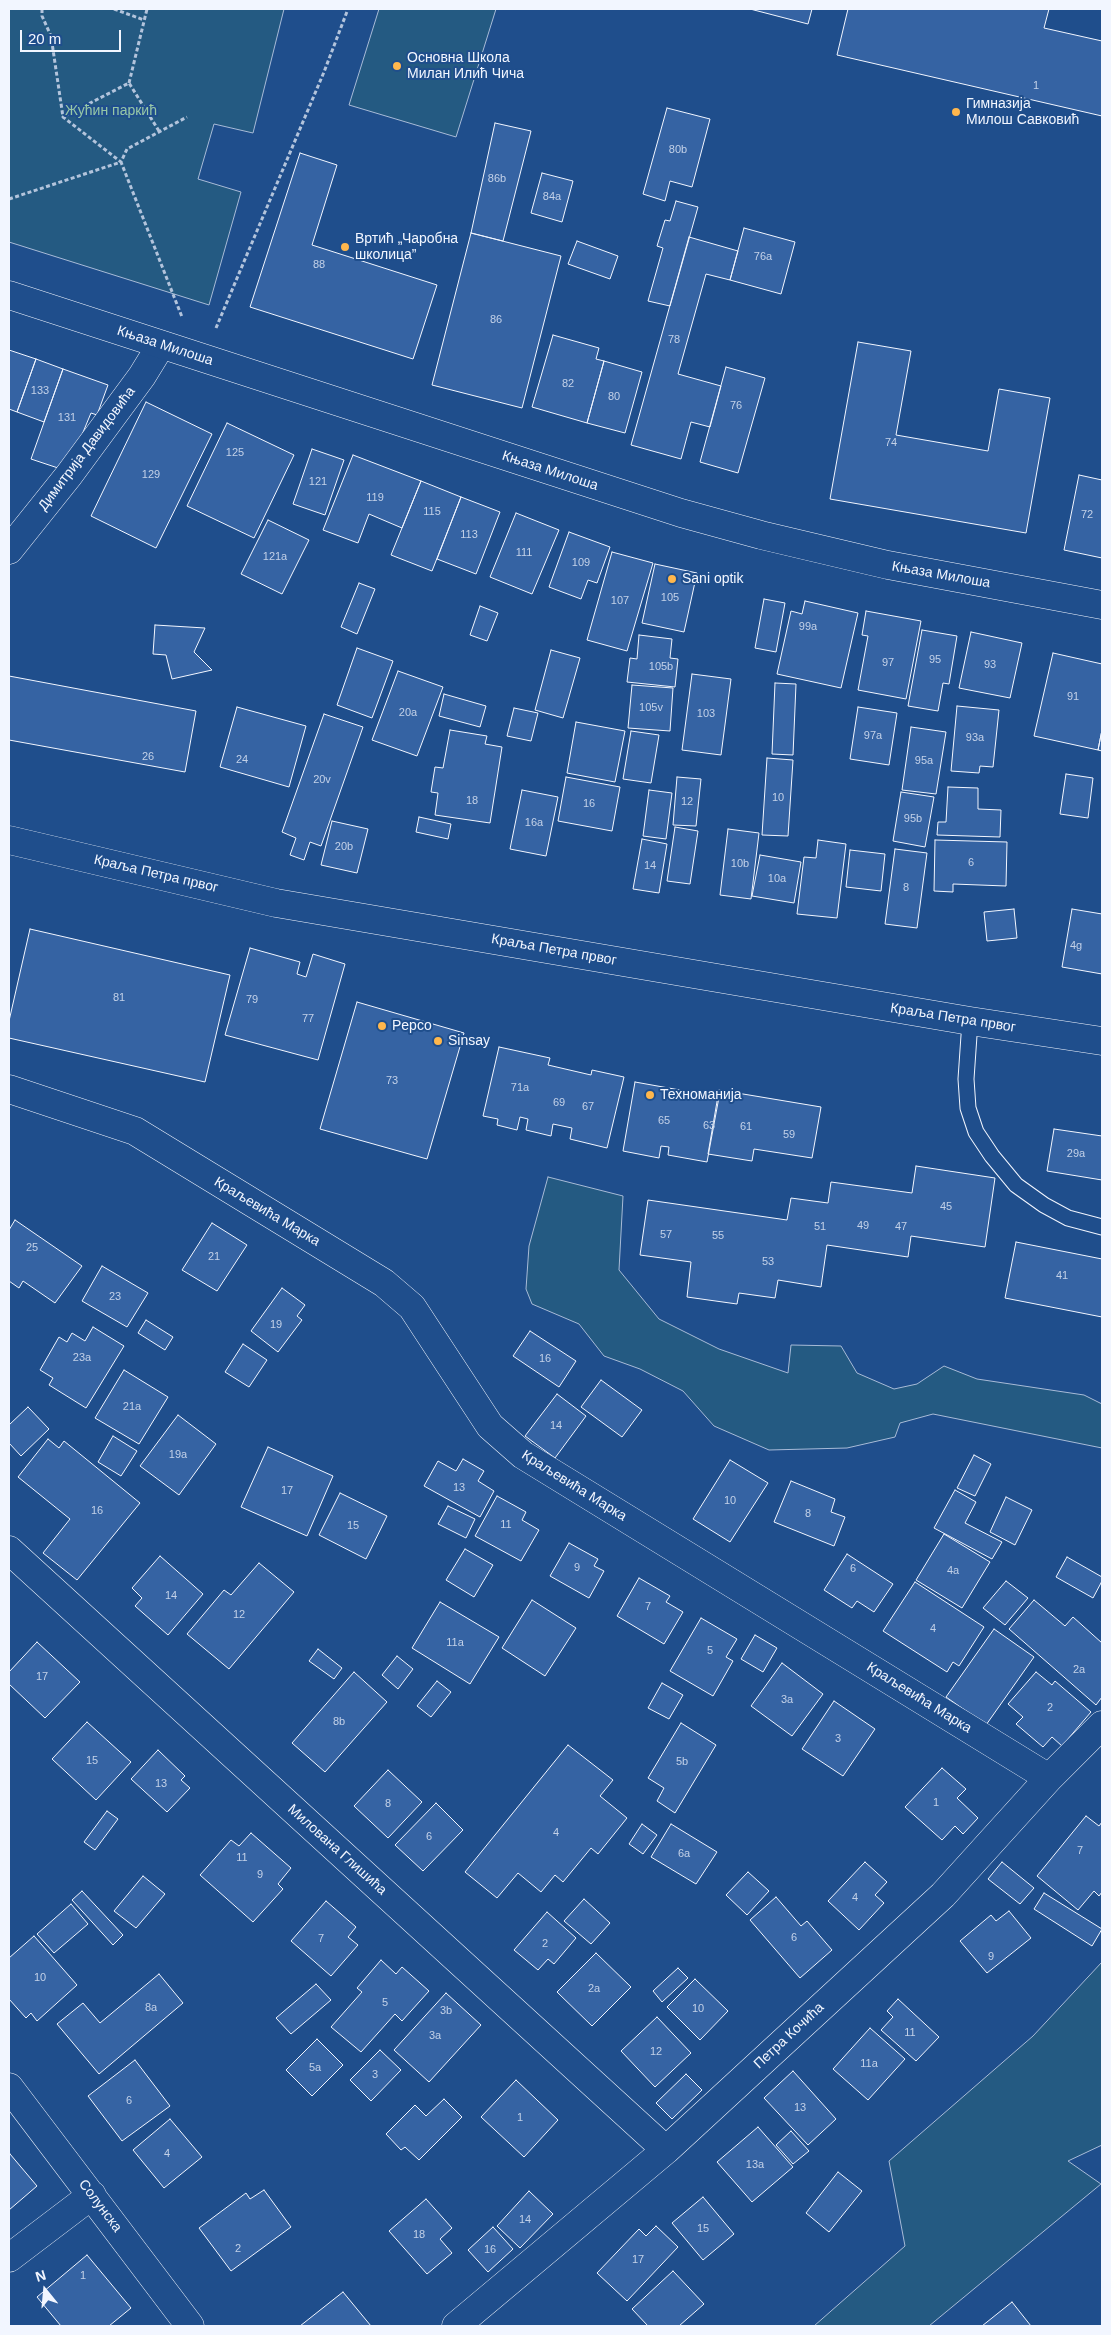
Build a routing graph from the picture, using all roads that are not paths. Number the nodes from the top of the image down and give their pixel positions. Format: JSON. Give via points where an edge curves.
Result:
{"nodes":[{"id":1,"x":9,"y":295,"type":"edge"},
{"id":2,"x":160,"y":345,"type":"junction"},
{"id":3,"x":9,"y":550,"type":"edge"},
{"id":4,"x":1102,"y":605,"type":"edge"},
{"id":5,"x":9,"y":840,"type":"edge"},
{"id":6,"x":970,"y":1021,"type":"junction"},
{"id":7,"x":1102,"y":1041,"type":"edge"},
{"id":8,"x":9,"y":1089,"type":"edge"},
{"id":9,"x":1102,"y":1227,"type":"edge"},
{"id":10,"x":9,"y":1550,"type":"edge"},
{"id":11,"x":1102,"y":1725,"type":"edge"},
{"id":12,"x":1049,"y":1778,"type":"junction"},
{"id":13,"x":9,"y":2087,"type":"edge"},
{"id":14,"x":666,"y":2150,"type":"junction"},
{"id":15,"x":92,"y":2195,"type":"junction"},
{"id":16,"x":9,"y":2258,"type":"edge"},
{"id":17,"x":190,"y":2326,"type":"edge"},
{"id":18,"x":456,"y":2326,"type":"edge"}],
"edges":[{"from":1,"to":2,"type":"street","name":"Књаза Милоша"},
{"from":2,"to":3,"type":"street","name":"Димитрија Давидовића","via":[[142,376]]},
{"from":2,"to":4,"type":"street","name":"Књаза Милоша","via":[[762,536],[888,565]]},
{"from":5,"to":6,"type":"street","name":"Краља Петра првог","via":[[276,903]]},
{"from":6,"to":7,"type":"street","name":"Краља Петра првог"},
{"from":6,"to":9,"type":"lane","via":[[966,1080],[968,1108],[976,1132],[1016,1185],[1068,1218]]},
{"from":8,"to":12,"type":"street","name":"Краљевића Марка","via":[[135,1131],[384,1283],[412,1307],[490,1426],[523,1455]]},
{"from":10,"to":14,"type":"street","name":"Милована Глишића"},
{"from":11,"to":12,"type":"street","name":"Петра Кочића"},
{"from":12,"to":14,"type":"street","name":"Петра Кочића","via":[[943,1895]]},
{"from":13,"to":15,"type":"street","name":"Солунска"},
{"from":14,"to":18,"type":"street","name":"Петра Кочића"},
{"from":15,"to":16,"type":"street"},
{"from":15,"to":17,"type":"street","name":"Солунска"}]}
